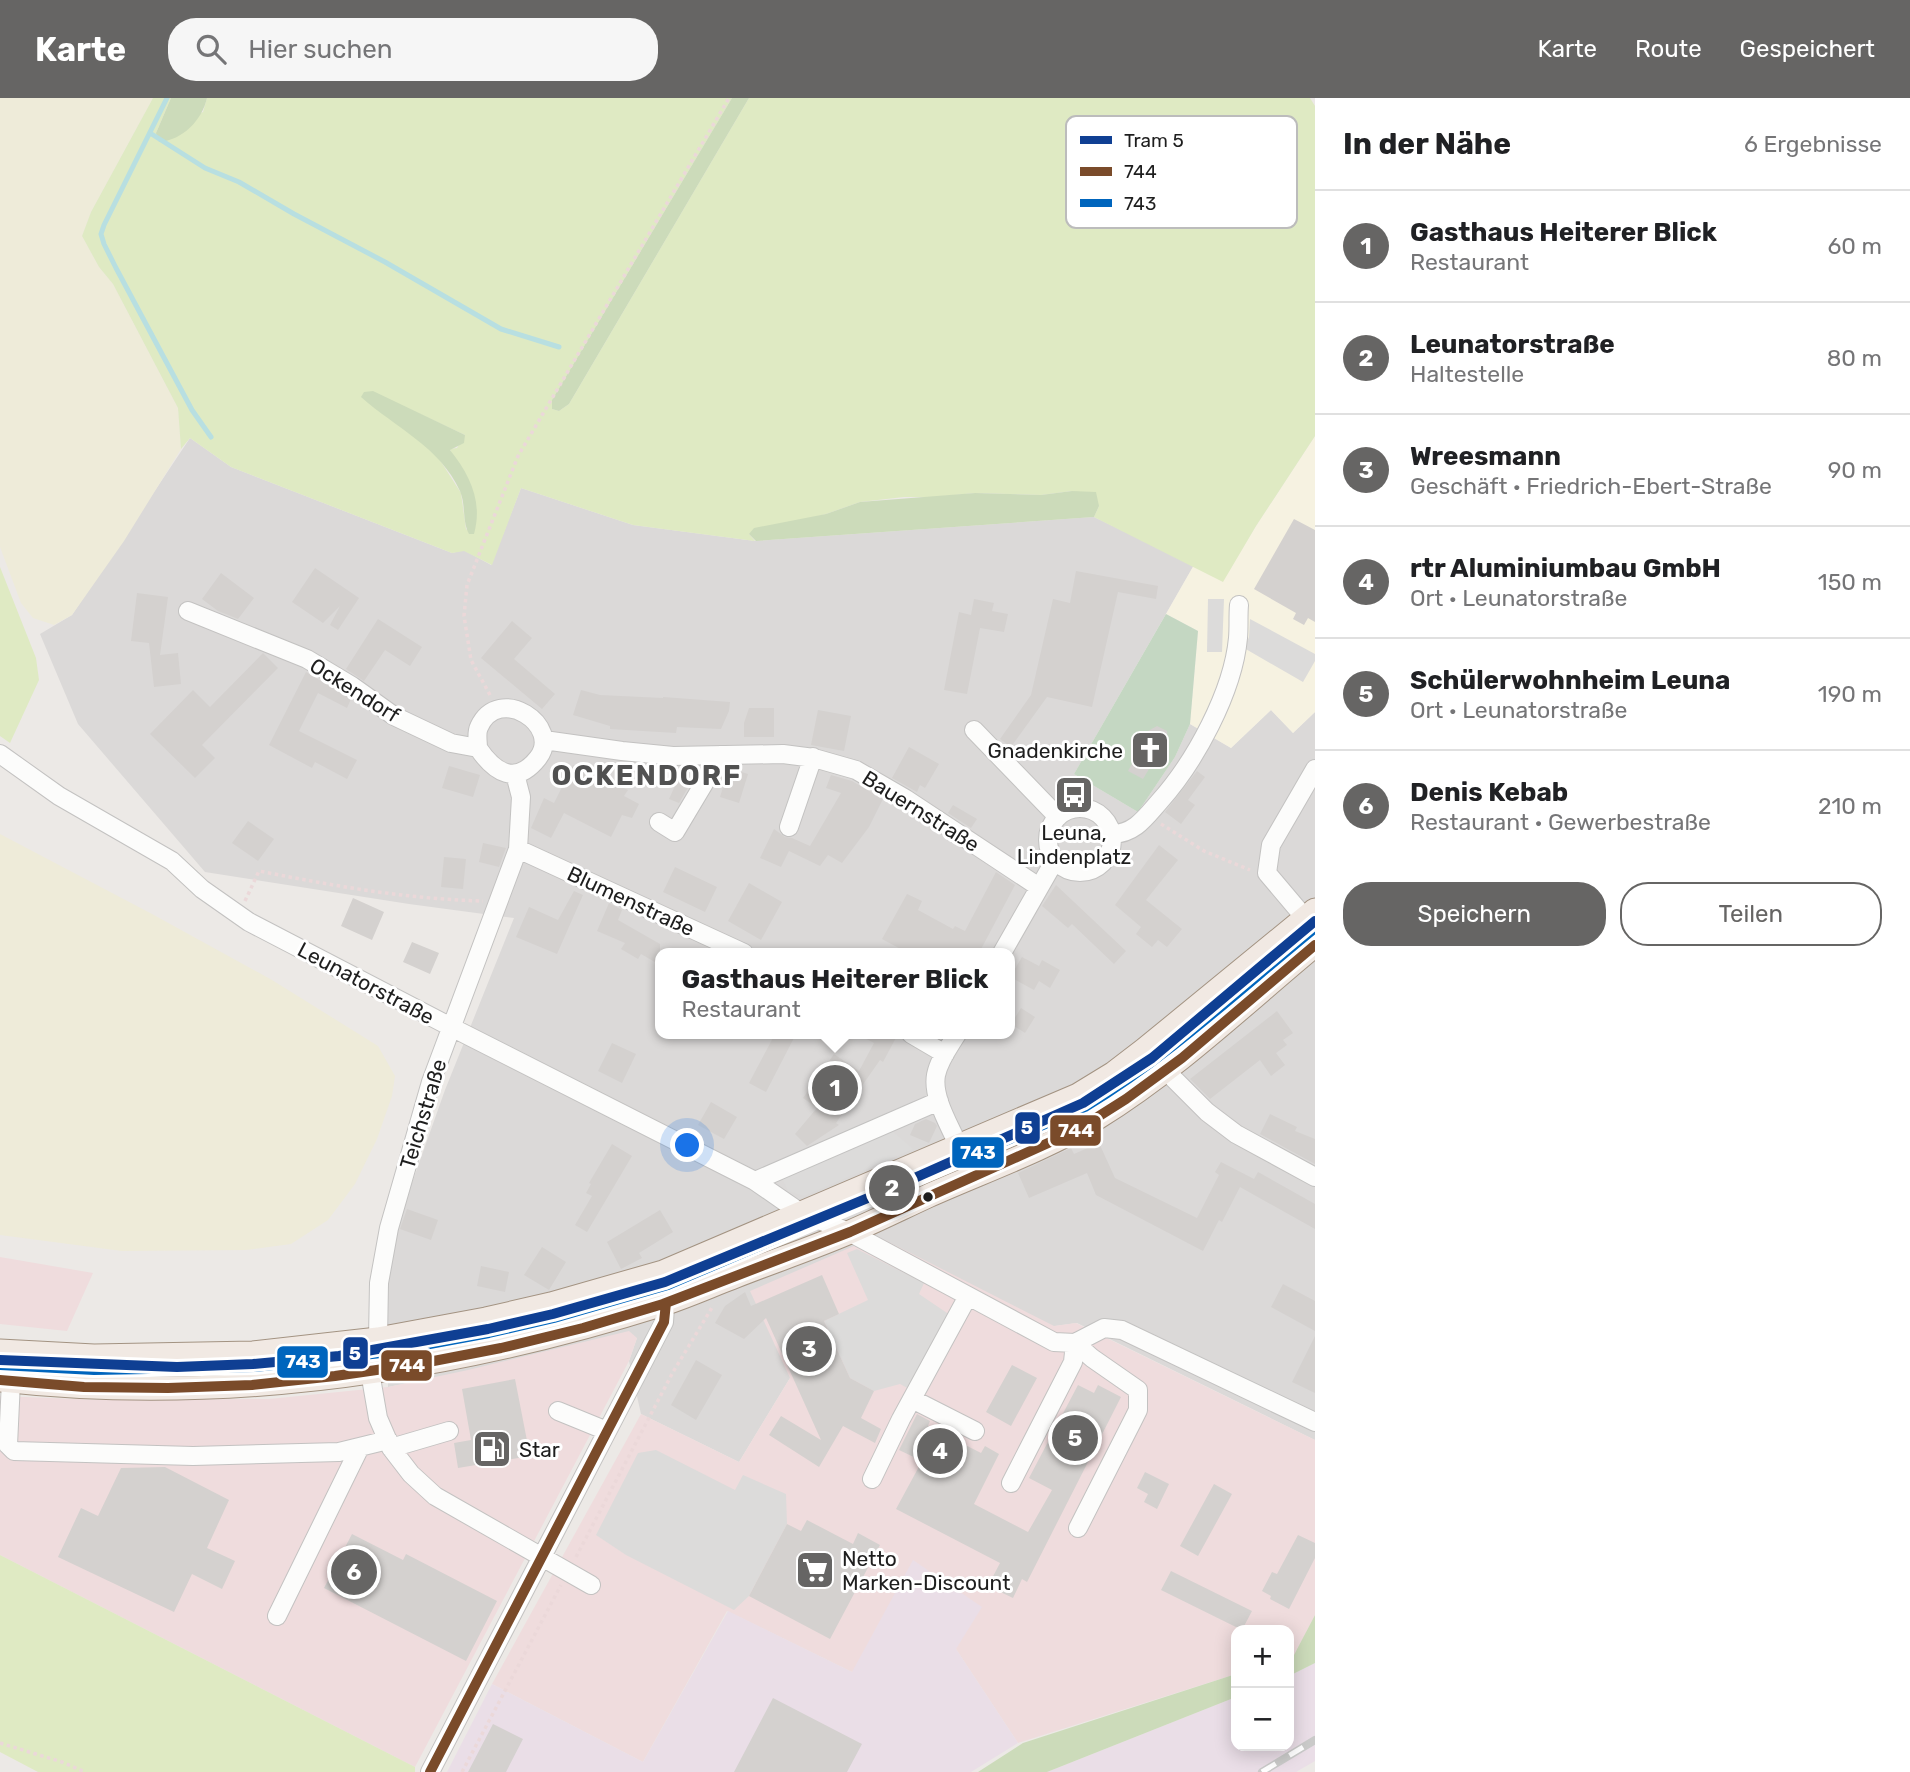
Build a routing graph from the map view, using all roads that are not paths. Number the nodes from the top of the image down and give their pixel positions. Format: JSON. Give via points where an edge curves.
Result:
{"nodes":[{"id":1,"x":1239,"y":605,"type":"dead end"},
{"id":2,"x":188,"y":611,"type":"dead end"},
{"id":3,"x":974,"y":730,"type":"dead end"},
{"id":4,"x":544,"y":740,"type":"junction"},
{"id":5,"x":478,"y":748,"type":"junction"},
{"id":6,"x":0,"y":754,"type":"edge"},
{"id":7,"x":721,"y":755,"type":"junction"},
{"id":8,"x":813,"y":757,"type":"junction"},
{"id":9,"x":1315,"y":769,"type":"edge"},
{"id":10,"x":515,"y":774,"type":"junction"},
{"id":11,"x":1058,"y":817,"type":"junction"},
{"id":12,"x":659,"y":822,"type":"dead end"},
{"id":13,"x":789,"y":827,"type":"dead end"},
{"id":14,"x":1112,"y":834,"type":"junction"},
{"id":15,"x":518,"y":849,"type":"junction"},
{"id":16,"x":1055,"y":860,"type":"junction"},
{"id":17,"x":1039,"y":887,"type":"junction"},
{"id":18,"x":1310,"y":914,"type":"edge"},
{"id":19,"x":1315,"y":946,"type":"edge"},
{"id":20,"x":733,"y":948,"type":"edge"},
{"id":21,"x":1005,"y":948,"type":"edge"},
{"id":22,"x":451,"y":1027,"type":"junction"},
{"id":23,"x":920,"y":1039,"type":"edge"},
{"id":24,"x":954,"y":1039,"type":"edge"},
{"id":25,"x":945,"y":1054,"type":"junction"},
{"id":26,"x":1165,"y":1070,"type":"junction"},
{"id":27,"x":939,"y":1101,"type":"junction"},
{"id":28,"x":958,"y":1145,"type":"junction"},
{"id":29,"x":1315,"y":1177,"type":"edge"},
{"id":30,"x":755,"y":1181,"type":"junction"},
{"id":31,"x":801,"y":1213,"type":"junction"},
{"id":32,"x":849,"y":1232,"type":"junction"},
{"id":33,"x":663,"y":1272,"type":"junction"},
{"id":34,"x":968,"y":1296,"type":"junction"},
{"id":35,"x":666,"y":1303,"type":"junction"},
{"id":36,"x":378,"y":1339,"type":"junction"},
{"id":37,"x":1075,"y":1343,"type":"junction"},
{"id":38,"x":0,"y":1351,"type":"edge"},
{"id":39,"x":370,"y":1373,"type":"junction"},
{"id":40,"x":5,"y":1380,"type":"edge"},
{"id":41,"x":912,"y":1399,"type":"junction"},
{"id":42,"x":558,"y":1411,"type":"dead end"},
{"id":43,"x":1315,"y":1422,"type":"edge"},
{"id":44,"x":449,"y":1430,"type":"dead end"},
{"id":45,"x":607,"y":1431,"type":"junction"},
{"id":46,"x":975,"y":1431,"type":"dead end"},
{"id":47,"x":390,"y":1444,"type":"junction"},
{"id":48,"x":360,"y":1447,"type":"junction"},
{"id":49,"x":872,"y":1479,"type":"dead end"},
{"id":50,"x":1011,"y":1483,"type":"dead end"},
{"id":51,"x":1078,"y":1528,"type":"dead end"},
{"id":52,"x":542,"y":1559,"type":"junction"},
{"id":53,"x":591,"y":1585,"type":"dead end"},
{"id":54,"x":277,"y":1616,"type":"dead end"},
{"id":55,"x":430,"y":1772,"type":"edge"}],
"edges":[{"from":1,"to":14,"type":"street","via":[[1238,640],[1229,675],[1201,744],[1175,784],[1136,827]]},
{"from":2,"to":5,"type":"street","name":"Ockendorf","via":[[307,659],[394,716],[451,743]]},
{"from":3,"to":11,"type":"street"},
{"from":4,"to":5,"type":"street","via":[[530,716],[518,709],[498,709],[478,729]]},
{"from":4,"to":7,"type":"street","name":"Bauernstraße","via":[[673,756]]},
{"from":4,"to":10,"type":"street","via":[[541,755],[530,768]]},
{"from":5,"to":10,"type":"street","via":[[502,773]]},
{"from":6,"to":22,"type":"street","name":"Leunatorstraße","via":[[59,796],[172,861],[237,915]]},
{"from":7,"to":8,"type":"street","name":"Bauernstraße"},
{"from":7,"to":12,"type":"street","via":[[674,832]]},
{"from":8,"to":13,"type":"street"},
{"from":8,"to":17,"type":"street","name":"Bauernstraße","via":[[856,770]]},
{"from":9,"to":18,"type":"street","via":[[1271,845],[1267,873]]},
{"from":10,"to":15,"type":"street","name":"Teichstraße","via":[[521,797]]},
{"from":11,"to":14,"type":"street","via":[[1076,808],[1087,809],[1100,814]]},
{"from":11,"to":16,"type":"street","via":[[1049,834]]},
{"from":14,"to":16,"type":"street","via":[[1108,856],[1088,871],[1064,868]]},
{"from":15,"to":20,"type":"street","name":"Blumenstraße"},
{"from":15,"to":22,"type":"street","name":"Teichstraße"},
{"from":16,"to":17,"type":"street"},
{"from":17,"to":21,"type":"street"},
{"from":18,"to":28,"type":"main road","via":[[1114,1073],[1078,1095]]},
{"from":19,"to":26,"type":"main road"},
{"from":22,"to":30,"type":"street","name":"Leunatorstraße"},
{"from":22,"to":36,"type":"street","name":"Teichstraße","via":[[389,1228],[379,1283]]},
{"from":23,"to":25,"type":"street"},
{"from":24,"to":25,"type":"street"},
{"from":25,"to":27,"type":"street","via":[[935,1077]]},
{"from":26,"to":29,"type":"street","via":[[1236,1134]]},
{"from":26,"to":32,"type":"main road","via":[[1081,1127]]},
{"from":27,"to":28,"type":"street"},
{"from":27,"to":30,"type":"street"},
{"from":28,"to":31,"type":"main road"},
{"from":30,"to":31,"type":"street","name":"Leunatorstraße"},
{"from":31,"to":32,"type":"street","name":"Leunatorstraße"},
{"from":31,"to":33,"type":"main road"},
{"from":32,"to":34,"type":"street","name":"Leunatorstraße"},
{"from":32,"to":35,"type":"main road"},
{"from":33,"to":35,"type":"street"},
{"from":33,"to":36,"type":"main road","via":[[551,1304]]},
{"from":34,"to":37,"type":"street","name":"Leunatorstraße","via":[[1054,1342]]},
{"from":34,"to":41,"type":"street"},
{"from":35,"to":39,"type":"main road","via":[[543,1337]]},
{"from":35,"to":45,"type":"street","via":[[664,1322]]},
{"from":36,"to":38,"type":"main road","via":[[228,1354],[94,1356]]},
{"from":37,"to":43,"type":"street","via":[[1104,1328],[1122,1330]]},
{"from":37,"to":50,"type":"street","via":[[1073,1362]]},
{"from":37,"to":51,"type":"street","via":[[1138,1390],[1139,1398],[1132,1422]]},
{"from":39,"to":40,"type":"main road","via":[[254,1385],[177,1387]]},
{"from":39,"to":47,"type":"street","via":[[378,1418]]},
{"from":40,"to":48,"type":"street","via":[[8,1445],[14,1451],[193,1456],[339,1452]]},
{"from":41,"to":46,"type":"street"},
{"from":41,"to":49,"type":"street"},
{"from":42,"to":45,"type":"street"},
{"from":44,"to":47,"type":"street"},
{"from":45,"to":52,"type":"street"},
{"from":47,"to":48,"type":"street"},
{"from":47,"to":52,"type":"street","via":[[411,1474],[435,1496]]},
{"from":48,"to":54,"type":"street"},
{"from":52,"to":53,"type":"street"},
{"from":52,"to":55,"type":"street"}]}
